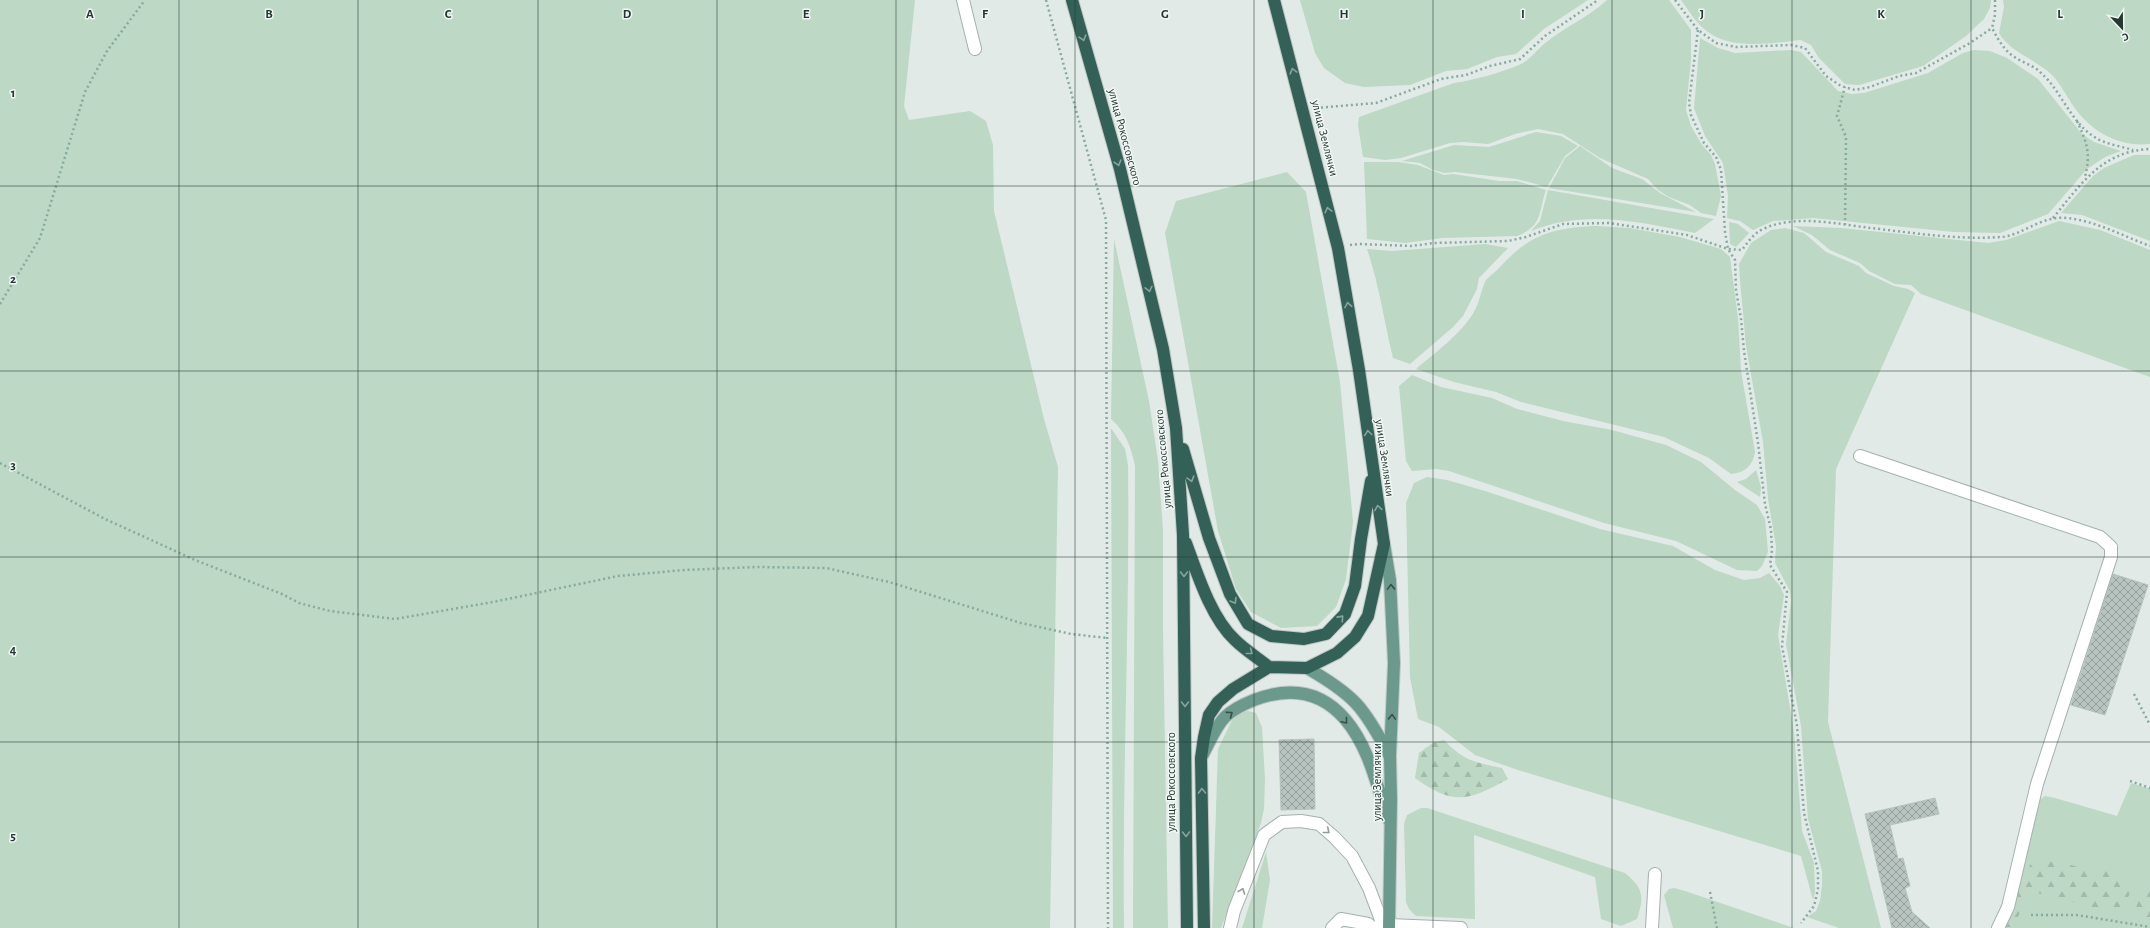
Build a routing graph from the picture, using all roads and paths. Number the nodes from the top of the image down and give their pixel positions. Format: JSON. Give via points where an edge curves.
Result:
{"nodes":[{"id":1,"x":145,"y":0,"type":"edge"},
{"id":2,"x":963,"y":0,"type":"edge"},
{"id":3,"x":1046,"y":0,"type":"edge"},
{"id":4,"x":1072,"y":0,"type":"edge"},
{"id":5,"x":1274,"y":0,"type":"edge"},
{"id":6,"x":1598,"y":0,"type":"edge"},
{"id":7,"x":1675,"y":0,"type":"edge"},
{"id":8,"x":1995,"y":0,"type":"edge"},
{"id":9,"x":1992,"y":28,"type":"junction"},
{"id":10,"x":1698,"y":30,"type":"junction"},
{"id":11,"x":975,"y":49,"type":"dead end"},
{"id":12,"x":1845,"y":87,"type":"junction"},
{"id":13,"x":1304,"y":109,"type":"junction"},
{"id":14,"x":2076,"y":119,"type":"junction"},
{"id":15,"x":2150,"y":149,"type":"edge"},
{"id":16,"x":2133,"y":150,"type":"junction"},
{"id":17,"x":2085,"y":178,"type":"junction"},
{"id":18,"x":2053,"y":219,"type":"junction"},
{"id":19,"x":1845,"y":225,"type":"junction"},
{"id":20,"x":2150,"y":246,"type":"edge"},
{"id":21,"x":1338,"y":248,"type":"junction"},
{"id":22,"x":1728,"y":249,"type":"junction"},
{"id":23,"x":0,"y":304,"type":"edge"},
{"id":24,"x":1176,"y":428,"type":"junction"},
{"id":25,"x":1860,"y":456,"type":"dead end"},
{"id":26,"x":0,"y":463,"type":"edge"},
{"id":27,"x":1373,"y":472,"type":"junction"},
{"id":28,"x":1184,"y":535,"type":"junction"},
{"id":29,"x":1384,"y":544,"type":"junction"},
{"id":30,"x":1107,"y":638,"type":"junction"},
{"id":31,"x":1270,"y":667,"type":"junction"},
{"id":32,"x":1307,"y":668,"type":"junction"},
{"id":33,"x":2134,"y":694,"type":"dead end"},
{"id":34,"x":2150,"y":725,"type":"edge"},
{"id":35,"x":1390,"y":756,"type":"junction"},
{"id":36,"x":1201,"y":758,"type":"junction"},
{"id":37,"x":2130,"y":781,"type":"dead end"},
{"id":38,"x":2150,"y":788,"type":"edge"},
{"id":39,"x":1391,"y":828,"type":"junction"},
{"id":40,"x":1655,"y":874,"type":"dead end"},
{"id":41,"x":1710,"y":892,"type":"dead end"},
{"id":42,"x":2031,"y":915,"type":"dead end"},
{"id":43,"x":1801,"y":923,"type":"dead end"},
{"id":44,"x":1387,"y":927,"type":"edge"},
{"id":45,"x":2150,"y":927,"type":"edge"},
{"id":46,"x":1108,"y":928,"type":"edge"},
{"id":47,"x":1187,"y":928,"type":"edge"},
{"id":48,"x":1204,"y":928,"type":"edge"},
{"id":49,"x":1230,"y":928,"type":"edge"},
{"id":50,"x":1332,"y":928,"type":"edge"},
{"id":51,"x":1373,"y":928,"type":"edge"},
{"id":52,"x":1461,"y":928,"type":"edge"},
{"id":53,"x":1652,"y":928,"type":"edge"},
{"id":54,"x":1717,"y":928,"type":"edge"},
{"id":55,"x":1998,"y":928,"type":"edge"}],
"edges":[{"from":1,"to":23,"type":"path","via":[[107,51],[85,92],[40,238]]},
{"from":2,"to":11,"type":"lane"},
{"from":3,"to":30,"type":"path","via":[[1106,220]]},
{"from":4,"to":24,"type":"highway","name":"улица Рокоссовского","one_way":true,"via":[[1120,168],[1163,349]]},
{"from":13,"to":5,"type":"highway","name":"улица Землячки","one_way":true},
{"from":6,"to":13,"type":"path","via":[[1545,36],[1520,59],[1466,75],[1441,79],[1376,103]]},
{"from":7,"to":10,"type":"path"},
{"from":8,"to":9,"type":"path"},
{"from":9,"to":12,"type":"path","via":[[1916,74],[1899,76],[1855,90]]},
{"from":9,"to":14,"type":"path","via":[[2000,43],[2014,57],[2039,71],[2052,84]]},
{"from":10,"to":12,"type":"path","via":[[1716,43],[1736,47],[1791,45],[1805,48],[1826,76]]},
{"from":10,"to":22,"type":"path","via":[[1689,103],[1690,116],[1704,143],[1716,157],[1721,170]]},
{"from":12,"to":19,"type":"path","via":[[1837,116],[1846,137]]},
{"from":21,"to":13,"type":"highway","name":"улица Землячки","one_way":true},
{"from":14,"to":16,"type":"path","via":[[2092,136]]},
{"from":14,"to":17,"type":"path","via":[[2086,140],[2090,157]]},
{"from":15,"to":16,"type":"path"},
{"from":16,"to":17,"type":"path","via":[[2102,163]]},
{"from":17,"to":18,"type":"path"},
{"from":18,"to":19,"type":"path","via":[[2047,219],[2003,237],[1942,236]]},
{"from":18,"to":20,"type":"path","via":[[2066,217],[2087,221]]},
{"from":19,"to":22,"type":"path","via":[[1790,223],[1763,229],[1750,238],[1742,250]]},
{"from":21,"to":22,"type":"path","via":[[1359,244],[1412,246],[1508,241],[1526,238],[1563,224],[1609,223],[1687,235]]},
{"from":27,"to":21,"type":"highway","name":"улица Землячки","one_way":true},
{"from":22,"to":43,"type":"path","via":[[1735,260],[1744,351],[1765,504],[1771,530],[1770,565],[1787,592],[1782,646],[1797,726],[1804,813],[1818,871],[1818,889],[1814,906]]},
{"from":24,"to":27,"type":"highway","one_way":true,"via":[[1209,538],[1230,594],[1248,624],[1271,636],[1304,639],[1326,634],[1345,614],[1355,586]]},
{"from":24,"to":28,"type":"highway","name":"улица Рокоссовского"},
{"from":25,"to":55,"type":"lane","via":[[2100,537],[2111,547],[2111,557],[2037,784],[2008,907]]},
{"from":26,"to":30,"type":"path","via":[[105,519],[188,557],[299,603],[330,611],[395,619],[618,576],[757,566],[826,568],[889,582],[1021,623],[1071,634]]},
{"from":29,"to":27,"type":"highway","name":"улица Землячки","one_way":true},
{"from":28,"to":31,"type":"highway","one_way":true,"via":[[1201,584],[1219,619],[1234,639]]},
{"from":28,"to":47,"type":"highway","name":"улица Рокоссовского","one_way":true},
{"from":29,"to":32,"type":"highway","via":[[1368,616],[1355,637],[1337,653]]},
{"from":35,"to":29,"type":"main road","name":"улица Землячки","one_way":true,"via":[[1394,663],[1390,580]]},
{"from":30,"to":46,"type":"path"},
{"from":31,"to":32,"type":"highway"},
{"from":31,"to":36,"type":"highway","via":[[1249,678],[1218,702],[1209,715]]},
{"from":32,"to":35,"type":"main road","via":[[1338,686],[1357,702],[1372,722]]},
{"from":33,"to":34,"type":"path"},
{"from":35,"to":39,"type":"main road","name":"улица Землячки"},
{"from":36,"to":39,"type":"main road","one_way":true,"via":[[1225,717],[1241,705],[1289,691],[1309,694],[1344,718],[1358,738]]},
{"from":48,"to":36,"type":"highway","one_way":true},
{"from":37,"to":38,"type":"path"},
{"from":39,"to":44,"type":"main road","name":"улица Землячки"},
{"from":40,"to":53,"type":"lane"},
{"from":41,"to":54,"type":"path"},
{"from":42,"to":45,"type":"path","via":[[2077,915]]},
{"from":49,"to":44,"type":"lane","one_way":true,"via":[[1234,911],[1264,835],[1282,822],[1301,821],[1319,824],[1352,856]]},
{"from":44,"to":52,"type":"lane"},
{"from":50,"to":51,"type":"lane","via":[[1341,919],[1368,924]]}]}
